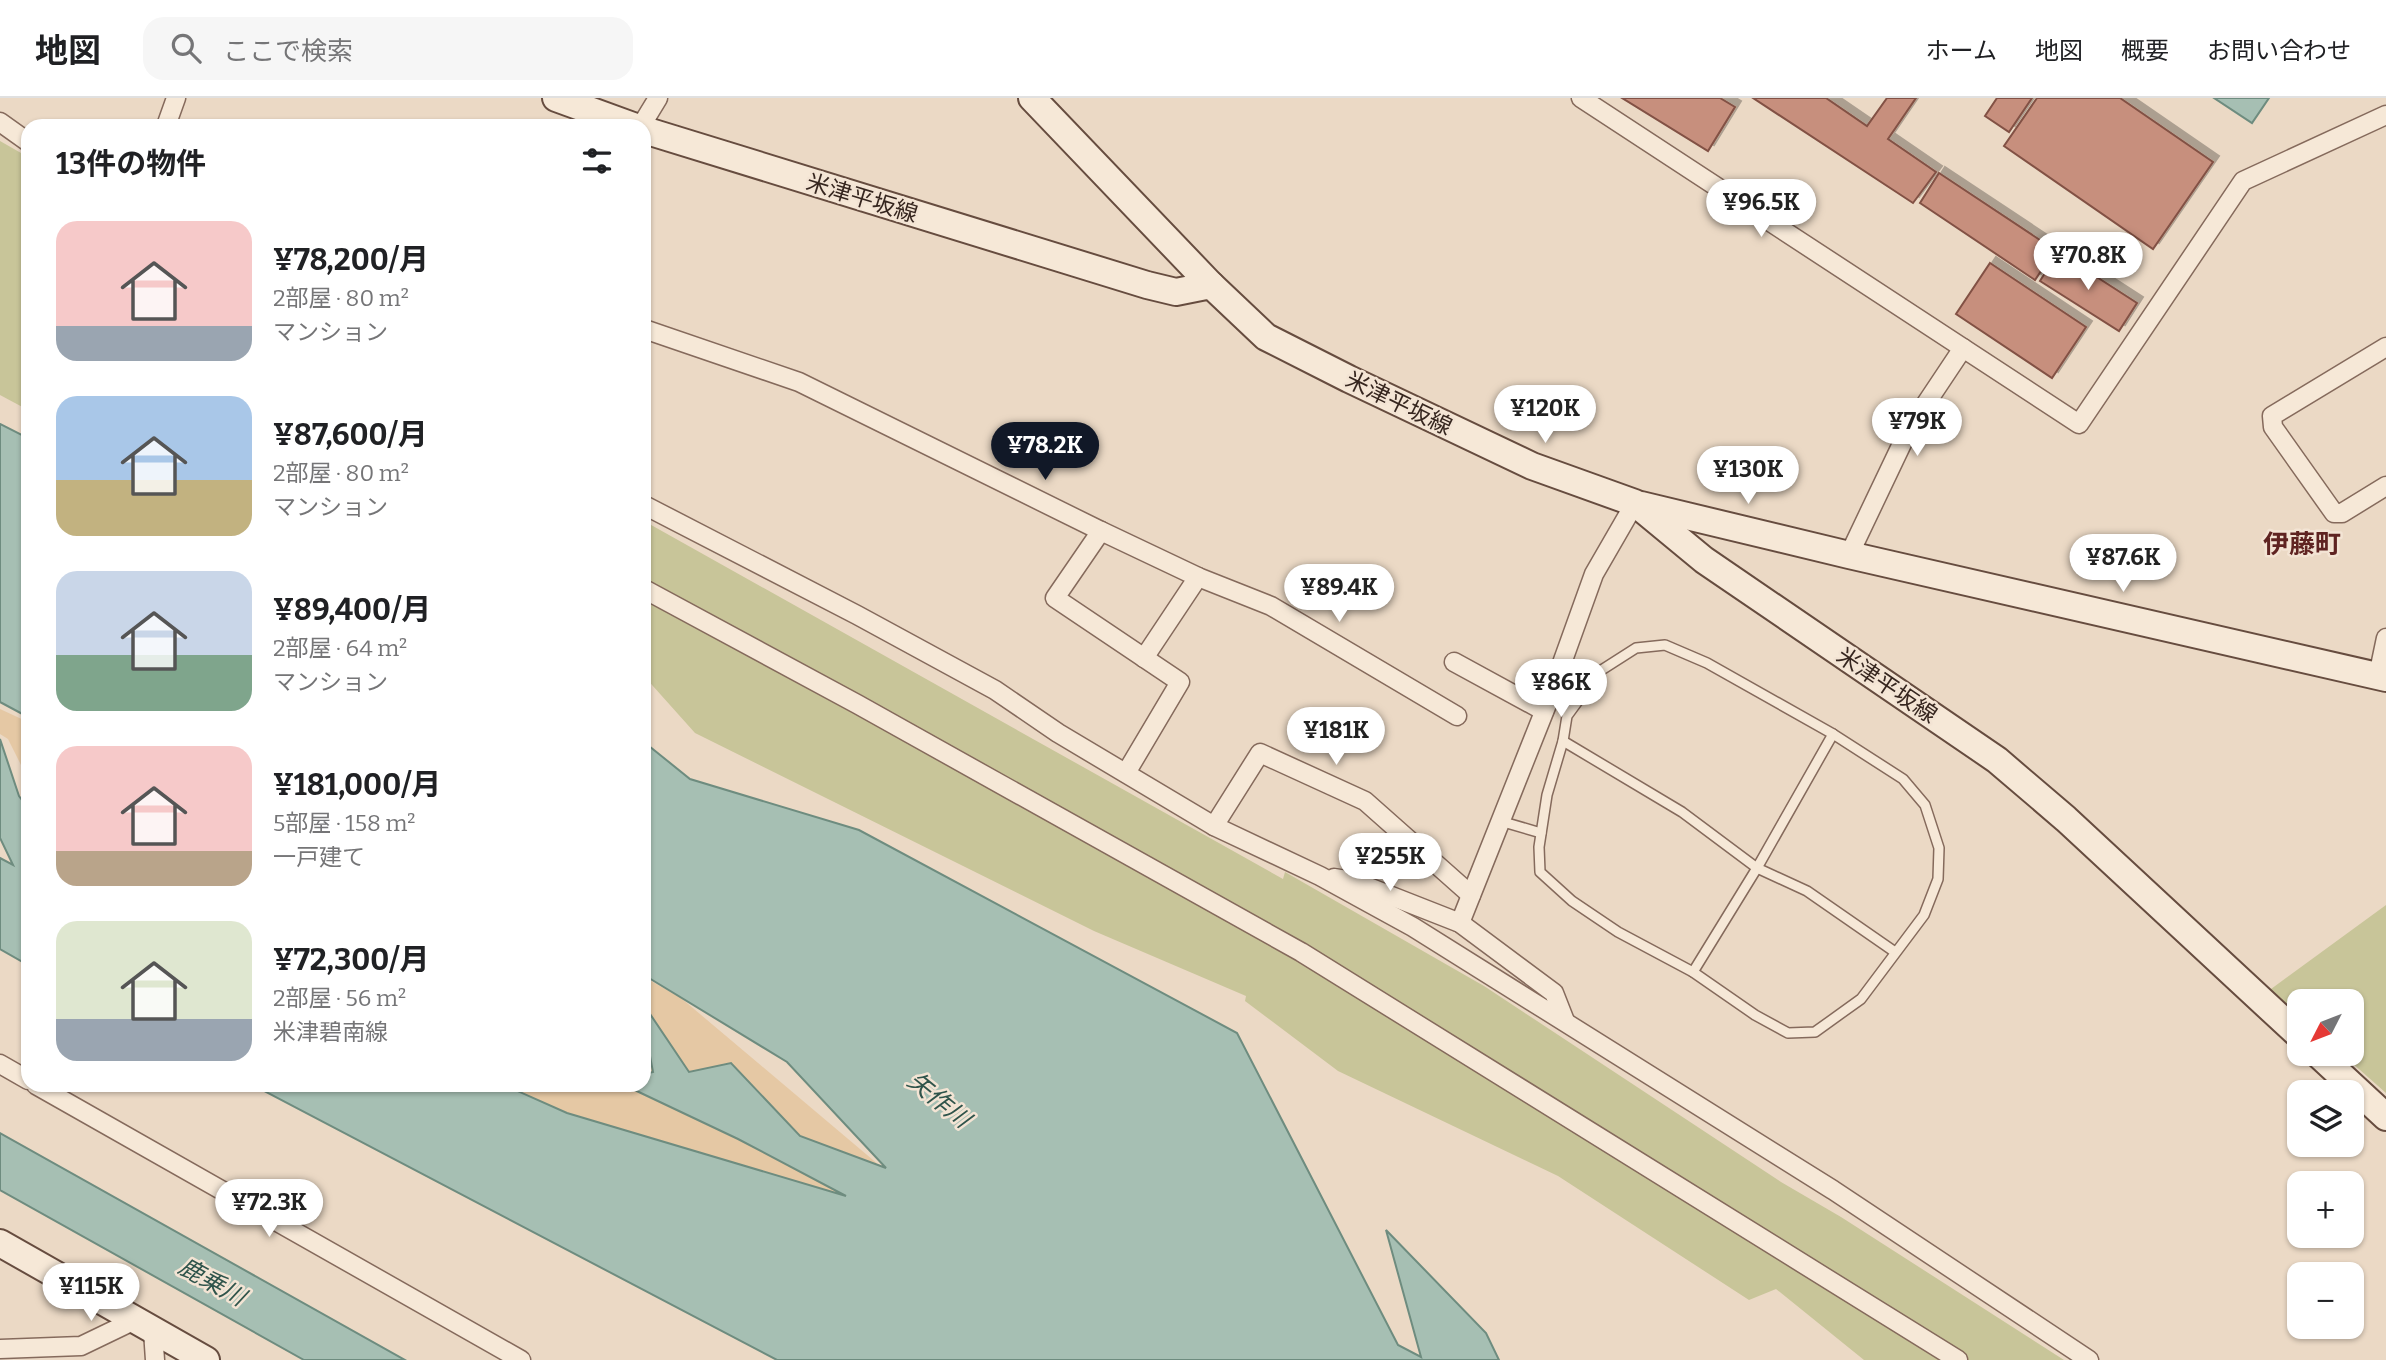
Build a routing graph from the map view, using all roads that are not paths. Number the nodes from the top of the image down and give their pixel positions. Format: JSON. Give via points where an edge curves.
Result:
{"nodes":[{"id":1,"x":176,"y":98,"type":"edge"},
{"id":2,"x":556,"y":98,"type":"edge"},
{"id":3,"x":658,"y":98,"type":"edge"},
{"id":4,"x":1032,"y":98,"type":"edge"},
{"id":5,"x":1581,"y":98,"type":"edge"},
{"id":6,"x":2386,"y":115,"type":"edge"},
{"id":7,"x":168,"y":119,"type":"edge"},
{"id":8,"x":614,"y":119,"type":"edge"},
{"id":9,"x":647,"y":119,"type":"edge"},
{"id":10,"x":0,"y":122,"type":"edge"},
{"id":11,"x":651,"y":131,"type":"edge"},
{"id":12,"x":21,"y":137,"type":"edge"},
{"id":13,"x":1211,"y":285,"type":"junction"},
{"id":14,"x":651,"y":331,"type":"edge"},
{"id":15,"x":2386,"y":347,"type":"edge"},
{"id":16,"x":1963,"y":348,"type":"junction"},
{"id":17,"x":2386,"y":486,"type":"edge"},
{"id":18,"x":1635,"y":503,"type":"junction"},
{"id":19,"x":651,"y":509,"type":"edge"},
{"id":20,"x":1101,"y":531,"type":"junction"},
{"id":21,"x":1849,"y":555,"type":"junction"},
{"id":22,"x":1198,"y":577,"type":"junction"},
{"id":23,"x":651,"y":593,"type":"edge"},
{"id":24,"x":2386,"y":638,"type":"edge"},
{"id":25,"x":1144,"y":658,"type":"junction"},
{"id":26,"x":1454,"y":662,"type":"dead end"},
{"id":27,"x":2382,"y":677,"type":"edge"},
{"id":28,"x":1544,"y":711,"type":"junction"},
{"id":29,"x":1457,"y":716,"type":"dead end"},
{"id":30,"x":1833,"y":734,"type":"junction"},
{"id":31,"x":1563,"y":741,"type":"junction"},
{"id":32,"x":1126,"y":773,"type":"junction"},
{"id":33,"x":1500,"y":821,"type":"junction"},
{"id":34,"x":1214,"y":826,"type":"junction"},
{"id":35,"x":1541,"y":833,"type":"junction"},
{"id":36,"x":1757,"y":868,"type":"junction"},
{"id":37,"x":1320,"y":876,"type":"junction"},
{"id":38,"x":1471,"y":895,"type":"junction"},
{"id":39,"x":1460,"y":923,"type":"junction"},
{"id":40,"x":1895,"y":952,"type":"junction"},
{"id":41,"x":1693,"y":972,"type":"junction"},
{"id":42,"x":1565,"y":1021,"type":"junction"},
{"id":43,"x":2287,"y":1024,"type":"edge"},
{"id":44,"x":0,"y":1064,"type":"edge"},
{"id":45,"x":2331,"y":1066,"type":"edge"},
{"id":46,"x":21,"y":1076,"type":"edge"},
{"id":47,"x":48,"y":1092,"type":"edge"},
{"id":48,"x":2386,"y":1117,"type":"edge"},
{"id":49,"x":0,"y":1243,"type":"edge"},
{"id":50,"x":144,"y":1326,"type":"junction"},
{"id":51,"x":0,"y":1349,"type":"edge"},
{"id":52,"x":155,"y":1360,"type":"edge"},
{"id":53,"x":206,"y":1360,"type":"edge"},
{"id":54,"x":521,"y":1360,"type":"edge"},
{"id":55,"x":1958,"y":1360,"type":"edge"},
{"id":56,"x":2088,"y":1360,"type":"edge"}],
"edges":[{"from":1,"to":7,"type":"street"},
{"from":2,"to":8,"type":"main road"},
{"from":3,"to":9,"type":"street"},
{"from":4,"to":13,"type":"main road"},
{"from":5,"to":16,"type":"street"},
{"from":6,"to":16,"type":"street","via":[[2244,181],[2079,424]]},
{"from":10,"to":12,"type":"street"},
{"from":11,"to":13,"type":"main road","name":"米津平坂線","via":[[1147,285],[1176,292]]},
{"from":13,"to":18,"type":"main road","name":"米津平坂線","via":[[1266,337],[1532,466]]},
{"from":14,"to":20,"type":"street","via":[[799,382]]},
{"from":15,"to":17,"type":"street","via":[[2272,416],[2273,427],[2334,513],[2342,513]]},
{"from":16,"to":21,"type":"street","via":[[1909,429]]},
{"from":18,"to":21,"type":"main road"},
{"from":18,"to":28,"type":"street","via":[[1594,573]]},
{"from":18,"to":43,"type":"main road","name":"米津平坂線","via":[[1704,560],[1997,760]]},
{"from":19,"to":32,"type":"street","via":[[995,690]]},
{"from":20,"to":22,"type":"street"},
{"from":20,"to":25,"type":"street","via":[[1055,598]]},
{"from":21,"to":27,"type":"main road"},
{"from":22,"to":25,"type":"street"},
{"from":22,"to":29,"type":"street","via":[[1270,606]]},
{"from":23,"to":55,"type":"street","via":[[1301,952]]},
{"from":24,"to":27,"type":"street"},
{"from":25,"to":32,"type":"street","via":[[1180,682]]},
{"from":26,"to":28,"type":"street"},
{"from":28,"to":33,"type":"street"},
{"from":30,"to":31,"type":"lane","via":[[1707,663],[1665,645],[1636,648],[1600,671],[1567,716]]},
{"from":30,"to":36,"type":"lane"},
{"from":30,"to":40,"type":"lane","via":[[1903,779],[1925,805],[1939,848],[1938,878],[1924,915]]},
{"from":31,"to":35,"type":"lane"},
{"from":31,"to":36,"type":"lane","via":[[1682,812]]},
{"from":32,"to":34,"type":"street"},
{"from":33,"to":35,"type":"lane"},
{"from":33,"to":38,"type":"street"},
{"from":34,"to":37,"type":"street"},
{"from":34,"to":38,"type":"street","via":[[1260,753],[1365,801]]},
{"from":35,"to":41,"type":"lane","via":[[1541,872],[1572,901]]},
{"from":36,"to":40,"type":"lane","via":[[1807,891]]},
{"from":36,"to":41,"type":"lane"},
{"from":37,"to":39,"type":"street","via":[[1353,881]]},
{"from":37,"to":42,"type":"street"},
{"from":38,"to":39,"type":"street"},
{"from":39,"to":42,"type":"street","via":[[1554,993]]},
{"from":40,"to":41,"type":"lane","via":[[1861,999],[1815,1032],[1787,1033]]},
{"from":42,"to":56,"type":"street","via":[[1844,1197]]},
{"from":44,"to":46,"type":"street"},
{"from":45,"to":48,"type":"main road"},
{"from":47,"to":54,"type":"street"},
{"from":49,"to":50,"type":"main road"},
{"from":50,"to":51,"type":"street","via":[[81,1346]]},
{"from":50,"to":52,"type":"street"},
{"from":50,"to":53,"type":"main road"}]}
